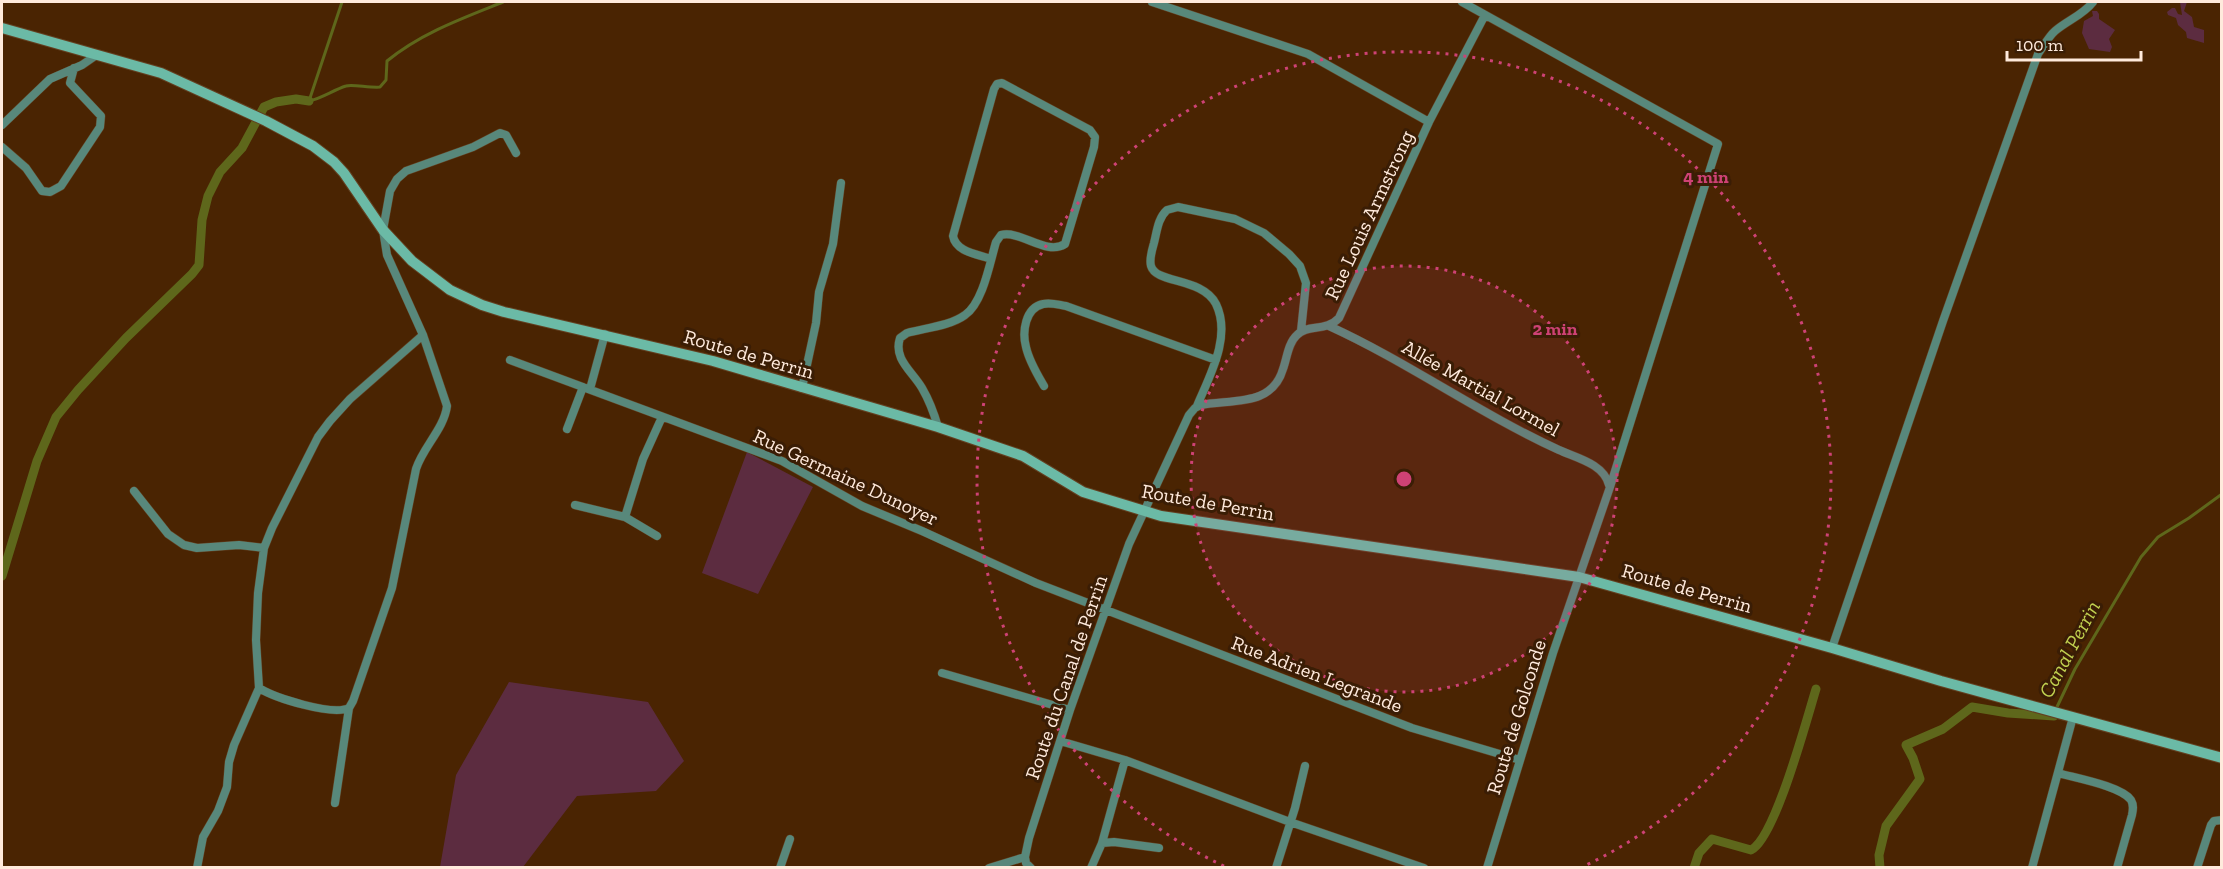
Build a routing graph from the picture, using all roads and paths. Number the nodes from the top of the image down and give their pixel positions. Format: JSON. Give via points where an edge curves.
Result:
{"nodes":[{"id":1,"x":1152,"y":2,"type":"edge"},
{"id":2,"x":1462,"y":2,"type":"edge"},
{"id":3,"x":2093,"y":2,"type":"edge"},
{"id":4,"x":1485,"y":15,"type":"junction"},
{"id":5,"x":2,"y":28,"type":"edge"},
{"id":6,"x":95,"y":56,"type":"junction"},
{"id":7,"x":74,"y":68,"type":"junction"},
{"id":8,"x":1429,"y":122,"type":"junction"},
{"id":9,"x":2,"y":125,"type":"edge"},
{"id":10,"x":2,"y":147,"type":"edge"},
{"id":11,"x":516,"y":153,"type":"dead end"},
{"id":12,"x":841,"y":183,"type":"dead end"},
{"id":13,"x":383,"y":230,"type":"junction"},
{"id":14,"x":991,"y":259,"type":"junction"},
{"id":15,"x":1329,"y":326,"type":"junction"},
{"id":16,"x":1301,"y":331,"type":"junction"},
{"id":17,"x":605,"y":334,"type":"junction"},
{"id":18,"x":423,"y":336,"type":"junction"},
{"id":19,"x":510,"y":360,"type":"dead end"},
{"id":20,"x":1216,"y":360,"type":"junction"},
{"id":21,"x":1044,"y":386,"type":"dead end"},
{"id":22,"x":586,"y":388,"type":"junction"},
{"id":23,"x":802,"y":388,"type":"junction"},
{"id":24,"x":1197,"y":406,"type":"junction"},
{"id":25,"x":662,"y":417,"type":"junction"},
{"id":26,"x":938,"y":427,"type":"junction"},
{"id":27,"x":567,"y":429,"type":"dead end"},
{"id":28,"x":1610,"y":487,"type":"junction"},
{"id":29,"x":134,"y":491,"type":"dead end"},
{"id":30,"x":575,"y":505,"type":"dead end"},
{"id":31,"x":1146,"y":512,"type":"junction"},
{"id":32,"x":625,"y":517,"type":"junction"},
{"id":33,"x":657,"y":536,"type":"dead end"},
{"id":34,"x":264,"y":548,"type":"junction"},
{"id":35,"x":1579,"y":577,"type":"junction"},
{"id":36,"x":1106,"y":609,"type":"junction"},
{"id":37,"x":1833,"y":648,"type":"junction"},
{"id":38,"x":942,"y":673,"type":"dead end"},
{"id":39,"x":259,"y":688,"type":"junction"},
{"id":40,"x":349,"y":708,"type":"junction"},
{"id":41,"x":1070,"y":710,"type":"junction"},
{"id":42,"x":2073,"y":717,"type":"junction"},
{"id":43,"x":1060,"y":741,"type":"junction"},
{"id":44,"x":2222,"y":758,"type":"edge"},
{"id":45,"x":1125,"y":760,"type":"junction"},
{"id":46,"x":1520,"y":760,"type":"junction"},
{"id":47,"x":1305,"y":766,"type":"dead end"},
{"id":48,"x":2058,"y":773,"type":"junction"},
{"id":49,"x":335,"y":803,"type":"dead end"},
{"id":50,"x":2222,"y":820,"type":"edge"},
{"id":51,"x":1290,"y":822,"type":"junction"},
{"id":52,"x":790,"y":838,"type":"dead end"},
{"id":53,"x":1102,"y":843,"type":"junction"},
{"id":54,"x":1159,"y":848,"type":"dead end"},
{"id":55,"x":1024,"y":857,"type":"junction"},
{"id":56,"x":197,"y":867,"type":"edge"},
{"id":57,"x":780,"y":867,"type":"edge"},
{"id":58,"x":989,"y":867,"type":"edge"},
{"id":59,"x":1030,"y":867,"type":"edge"},
{"id":60,"x":1091,"y":867,"type":"edge"},
{"id":61,"x":1276,"y":867,"type":"edge"},
{"id":62,"x":1424,"y":867,"type":"edge"},
{"id":63,"x":1487,"y":867,"type":"edge"},
{"id":64,"x":2032,"y":867,"type":"edge"},
{"id":65,"x":2117,"y":867,"type":"edge"},
{"id":66,"x":2197,"y":867,"type":"edge"}],
"edges":[{"from":1,"to":8,"type":"street","via":[[1308,54]]},
{"from":2,"to":4,"type":"street"},
{"from":3,"to":37,"type":"street","via":[[2054,31],[2038,54]]},
{"from":4,"to":8,"type":"street","name":"Rue Louis Armstrong"},
{"from":4,"to":28,"type":"street","name":"Route de Golconde","via":[[1718,144]]},
{"from":5,"to":6,"type":"main road","name":"Route de Perrin"},
{"from":6,"to":7,"type":"street"},
{"from":6,"to":13,"type":"main road","name":"Route de Perrin","via":[[161,73],[314,146],[334,162]]},
{"from":7,"to":9,"type":"street","via":[[43,85]]},
{"from":7,"to":10,"type":"street","via":[[70,83],[101,116],[100,127],[61,186],[50,192],[42,191],[26,168]]},
{"from":8,"to":15,"type":"street","name":"Rue Louis Armstrong","via":[[1341,314]]},
{"from":11,"to":13,"type":"street","via":[[506,135],[500,133],[406,171],[390,191]]},
{"from":12,"to":23,"type":"street","via":[[833,244],[819,289]]},
{"from":13,"to":17,"type":"main road","name":"Route de Perrin","via":[[437,282],[466,298],[504,312]]},
{"from":13,"to":18,"type":"street","via":[[387,255]]},
{"from":14,"to":14,"type":"street","via":[[1003,234],[1052,247],[1065,244],[1095,140],[1087,128],[1002,83],[994,89],[953,236],[959,247]]},
{"from":14,"to":26,"type":"street","via":[[972,309],[964,316],[907,333],[899,341],[900,357],[921,386]]},
{"from":15,"to":16,"type":"street","name":"Rue Louis Armstrong"},
{"from":15,"to":28,"type":"street","name":"Allée Martial Lormel","via":[[1518,431],[1592,464],[1605,475]]},
{"from":16,"to":20,"type":"street","via":[[1306,283],[1300,266],[1289,254],[1264,233],[1235,219],[1170,208],[1161,218],[1151,265],[1156,274],[1191,284],[1211,296],[1220,322]]},
{"from":16,"to":24,"type":"street","via":[[1293,340],[1280,379],[1266,394]]},
{"from":17,"to":22,"type":"street"},
{"from":17,"to":23,"type":"main road","name":"Route de Perrin"},
{"from":18,"to":34,"type":"street","via":[[330,421],[318,437]]},
{"from":18,"to":40,"type":"street","via":[[447,410],[419,461],[392,588]]},
{"from":19,"to":22,"type":"street","name":"Rue Germaine Dunoyer"},
{"from":20,"to":21,"type":"street","via":[[1066,306],[1046,303],[1030,314],[1024,333],[1026,349]]},
{"from":20,"to":24,"type":"street"},
{"from":22,"to":25,"type":"street","name":"Rue Germaine Dunoyer"},
{"from":22,"to":27,"type":"street"},
{"from":23,"to":26,"type":"main road","name":"Route de Perrin"},
{"from":24,"to":31,"type":"street"},
{"from":25,"to":32,"type":"street","via":[[643,459]]},
{"from":25,"to":36,"type":"street","name":"Rue Germaine Dunoyer","via":[[782,461],[862,506],[1036,583]]},
{"from":26,"to":31,"type":"main road","name":"Route de Perrin","via":[[1023,456],[1083,492]]},
{"from":28,"to":35,"type":"street","name":"Route de Golconde"},
{"from":29,"to":34,"type":"street","via":[[168,534],[184,545]]},
{"from":30,"to":32,"type":"street"},
{"from":31,"to":35,"type":"main road","name":"Route de Perrin"},
{"from":31,"to":36,"type":"street","name":"Route du Canal de Perrin","via":[[1129,544]]},
{"from":32,"to":33,"type":"street"},
{"from":34,"to":39,"type":"street","via":[[256,619]]},
{"from":35,"to":37,"type":"main road","name":"Route de Perrin"},
{"from":35,"to":46,"type":"street","name":"Route de Golconde"},
{"from":36,"to":41,"type":"street","name":"Route du Canal de Perrin"},
{"from":36,"to":46,"type":"street","name":"Rue Adrien Legrande","via":[[1412,728]]},
{"from":37,"to":42,"type":"main road","name":"Route de Perrin"},
{"from":38,"to":41,"type":"street"},
{"from":39,"to":40,"type":"street","via":[[326,709]]},
{"from":39,"to":56,"type":"street","via":[[230,756],[227,787],[203,837]]},
{"from":40,"to":49,"type":"street"},
{"from":41,"to":43,"type":"street","name":"Route du Canal de Perrin"},
{"from":42,"to":44,"type":"main road","name":"Route de Perrin"},
{"from":42,"to":48,"type":"street"},
{"from":43,"to":45,"type":"street"},
{"from":43,"to":55,"type":"street","name":"Route du Canal de Perrin"},
{"from":45,"to":51,"type":"street"},
{"from":45,"to":53,"type":"street"},
{"from":46,"to":63,"type":"street","name":"Route de Golconde"},
{"from":47,"to":51,"type":"street"},
{"from":48,"to":64,"type":"street"},
{"from":48,"to":65,"type":"street","via":[[2117,790],[2130,799],[2133,809]]},
{"from":50,"to":66,"type":"street","via":[[2211,825]]},
{"from":51,"to":61,"type":"street"},
{"from":51,"to":62,"type":"street"},
{"from":52,"to":57,"type":"street"},
{"from":53,"to":54,"type":"street"},
{"from":53,"to":60,"type":"street"},
{"from":55,"to":58,"type":"street"},
{"from":55,"to":59,"type":"street"}]}
